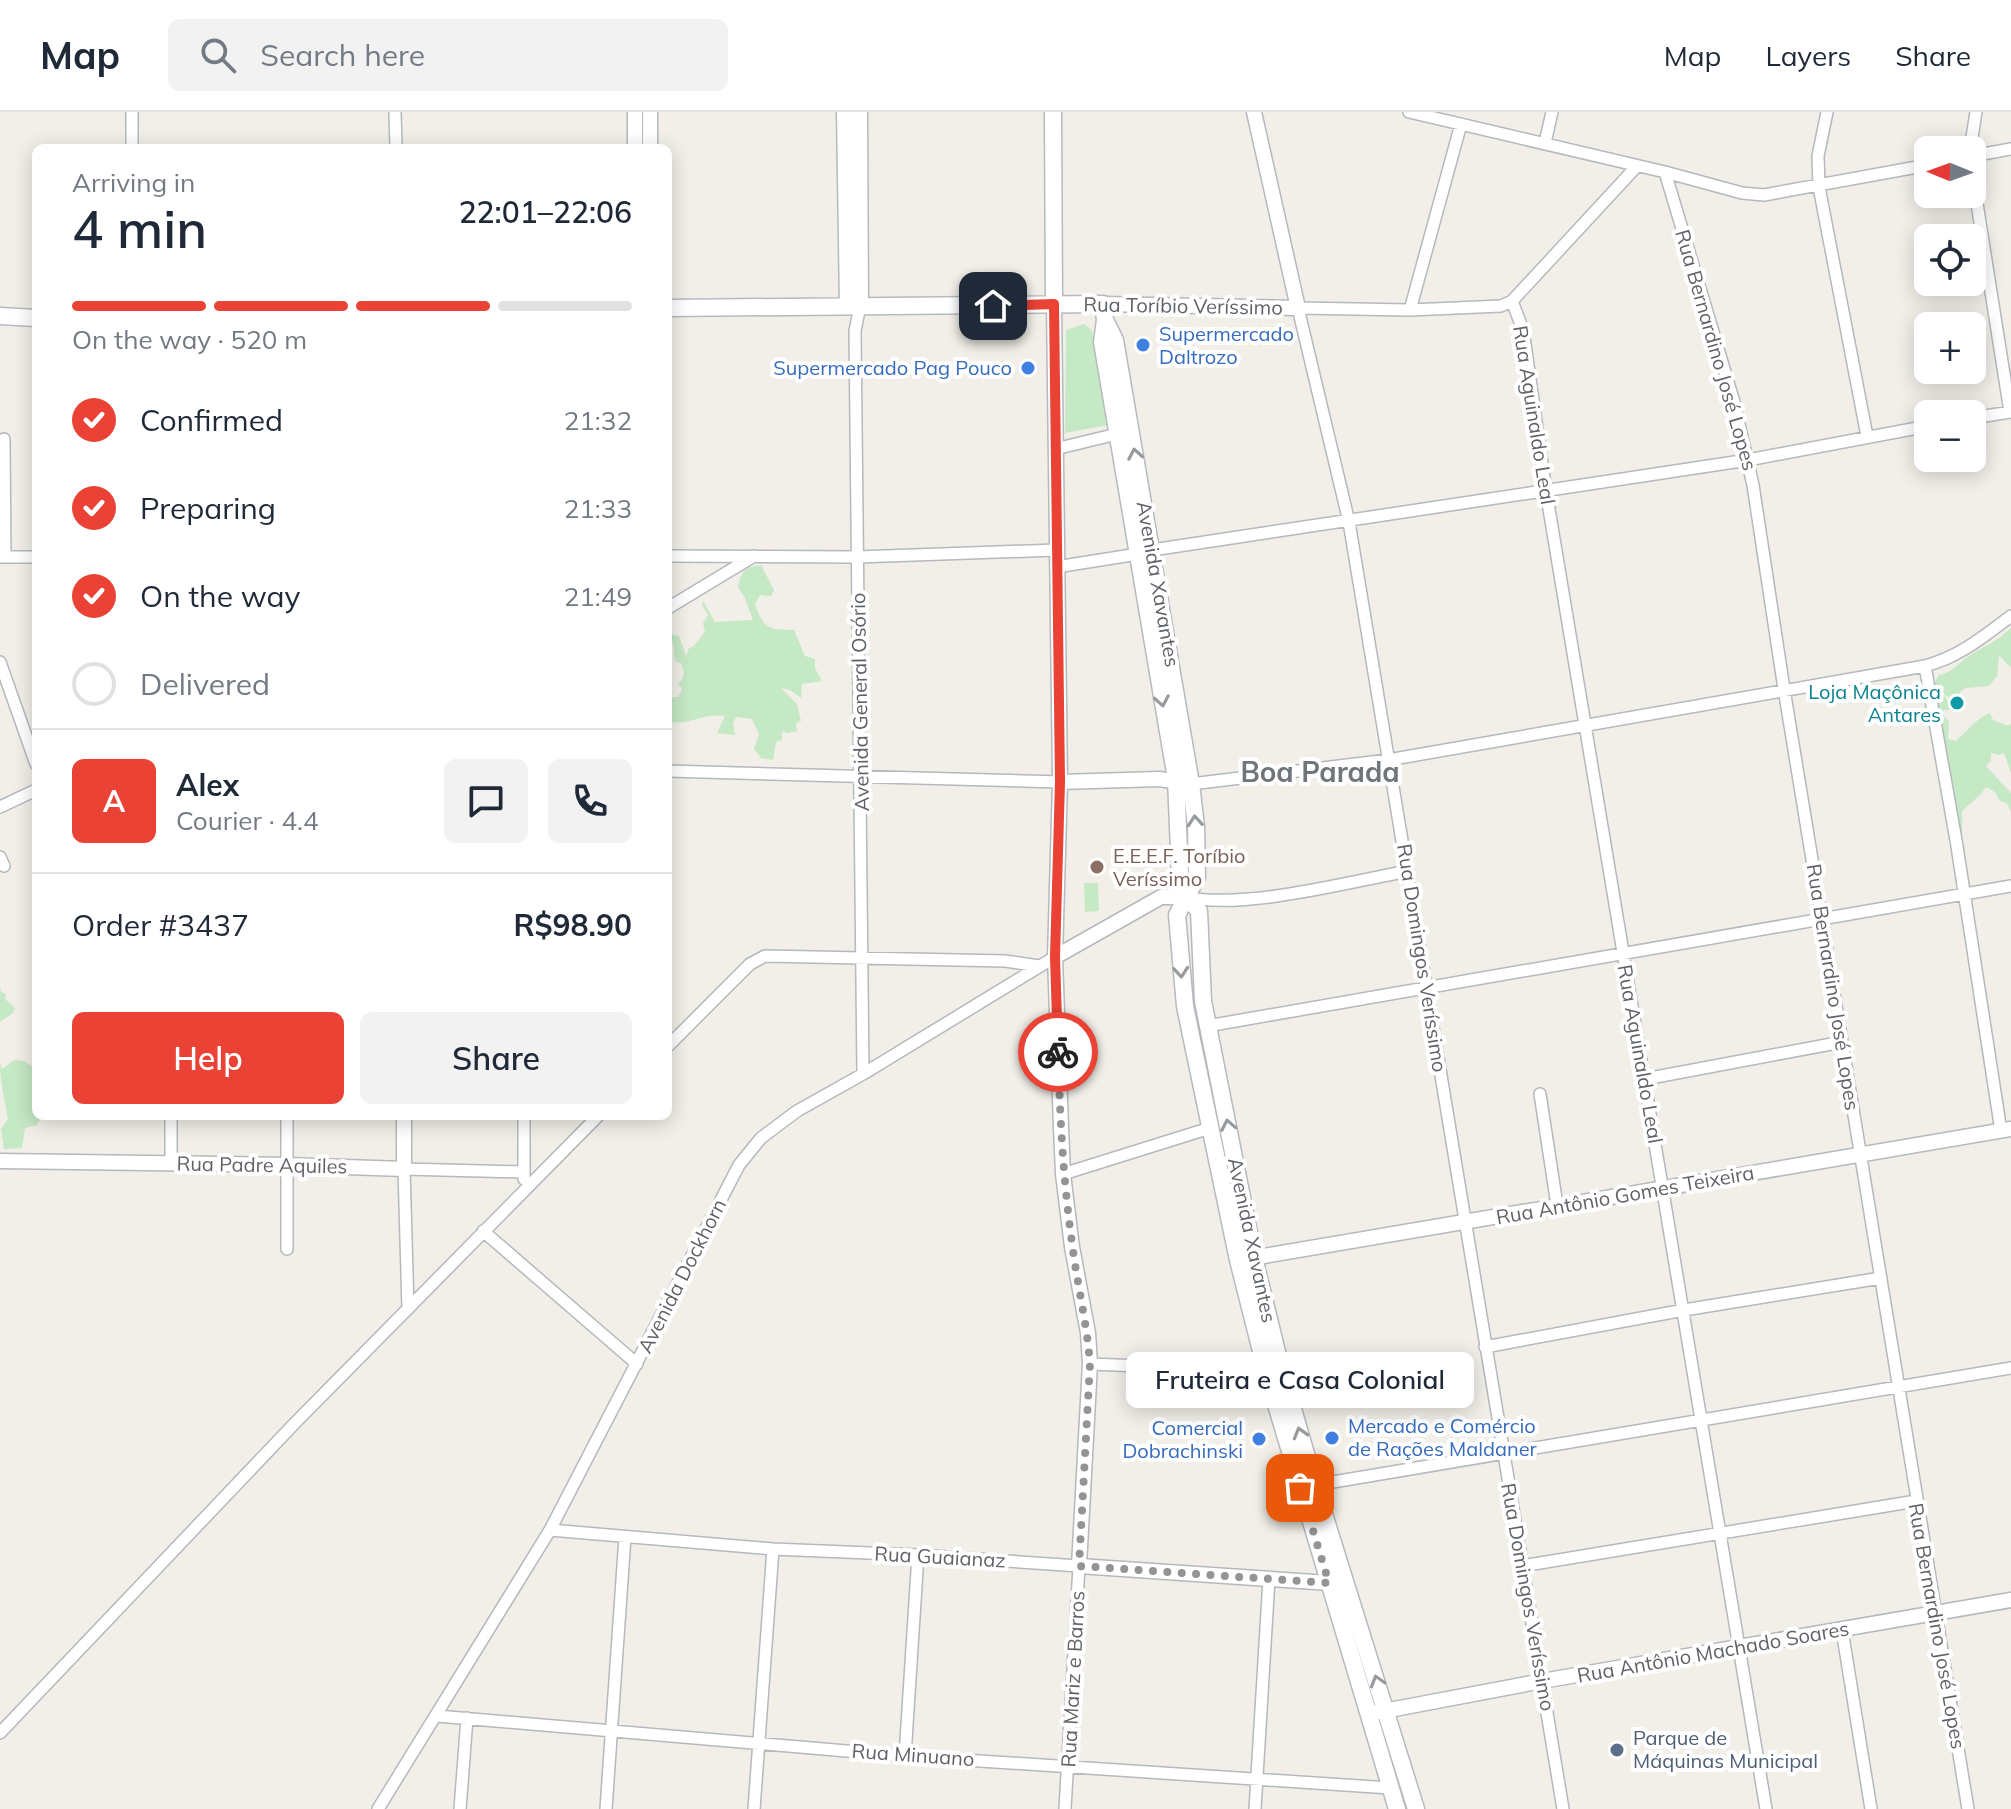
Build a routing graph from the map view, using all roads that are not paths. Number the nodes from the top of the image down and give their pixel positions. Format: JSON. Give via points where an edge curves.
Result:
{"nodes":[{"id":1,"x":132,"y":112,"type":"edge"},
{"id":2,"x":395,"y":112,"type":"edge"},
{"id":3,"x":635,"y":112,"type":"edge"},
{"id":4,"x":650,"y":112,"type":"edge"},
{"id":5,"x":845,"y":112,"type":"edge"},
{"id":6,"x":859,"y":112,"type":"edge"},
{"id":7,"x":1053,"y":112,"type":"edge"},
{"id":8,"x":1254,"y":112,"type":"edge"},
{"id":9,"x":1409,"y":112,"type":"edge"},
{"id":10,"x":1552,"y":112,"type":"edge"},
{"id":11,"x":1827,"y":112,"type":"edge"},
{"id":12,"x":1976,"y":112,"type":"edge"},
{"id":13,"x":1461,"y":124,"type":"junction"},
{"id":14,"x":1972,"y":136,"type":"edge"},
{"id":15,"x":1545,"y":143,"type":"junction"},
{"id":16,"x":132,"y":144,"type":"edge"},
{"id":17,"x":396,"y":144,"type":"edge"},
{"id":18,"x":635,"y":144,"type":"edge"},
{"id":19,"x":650,"y":144,"type":"edge"},
{"id":20,"x":852,"y":146,"type":"junction"},
{"id":21,"x":2011,"y":149,"type":"edge"},
{"id":22,"x":1986,"y":153,"type":"edge"},
{"id":23,"x":1637,"y":166,"type":"junction"},
{"id":24,"x":1914,"y":168,"type":"edge"},
{"id":25,"x":1665,"y":172,"type":"junction"},
{"id":26,"x":1819,"y":187,"type":"junction"},
{"id":27,"x":1978,"y":208,"type":"edge"},
{"id":28,"x":1512,"y":301,"type":"junction"},
{"id":29,"x":1054,"y":304,"type":"junction"},
{"id":30,"x":854,"y":306,"type":"junction"},
{"id":31,"x":672,"y":308,"type":"edge"},
{"id":32,"x":1298,"y":308,"type":"junction"},
{"id":33,"x":1410,"y":310,"type":"junction"},
{"id":34,"x":1104,"y":312,"type":"junction"},
{"id":35,"x":0,"y":316,"type":"edge"},
{"id":36,"x":32,"y":318,"type":"edge"},
{"id":37,"x":2011,"y":412,"type":"edge"},
{"id":38,"x":1986,"y":416,"type":"edge"},
{"id":39,"x":1914,"y":428,"type":"edge"},
{"id":40,"x":1117,"y":434,"type":"junction"},
{"id":41,"x":1867,"y":436,"type":"junction"},
{"id":42,"x":4,"y":439,"type":"dead end"},
{"id":43,"x":1055,"y":449,"type":"junction"},
{"id":44,"x":1748,"y":460,"type":"junction"},
{"id":45,"x":1546,"y":491,"type":"junction"},
{"id":46,"x":1349,"y":522,"type":"junction"},
{"id":47,"x":1056,"y":550,"type":"junction"},
{"id":48,"x":1145,"y":552,"type":"junction"},
{"id":49,"x":672,"y":556,"type":"edge"},
{"id":50,"x":755,"y":556,"type":"junction"},
{"id":51,"x":2,"y":557,"type":"edge"},
{"id":52,"x":32,"y":557,"type":"edge"},
{"id":53,"x":858,"y":557,"type":"junction"},
{"id":54,"x":1056,"y":567,"type":"junction"},
{"id":55,"x":672,"y":606,"type":"edge"},
{"id":56,"x":2011,"y":616,"type":"edge"},
{"id":57,"x":0,"y":662,"type":"edge"},
{"id":58,"x":1925,"y":666,"type":"junction"},
{"id":59,"x":1784,"y":689,"type":"junction"},
{"id":60,"x":1586,"y":726,"type":"junction"},
{"id":61,"x":32,"y":753,"type":"edge"},
{"id":62,"x":1388,"y":760,"type":"junction"},
{"id":63,"x":672,"y":771,"type":"edge"},
{"id":64,"x":862,"y":777,"type":"junction"},
{"id":65,"x":1060,"y":782,"type":"junction"},
{"id":66,"x":1183,"y":782,"type":"junction"},
{"id":67,"x":32,"y":792,"type":"edge"},
{"id":68,"x":0,"y":807,"type":"edge"},
{"id":69,"x":1408,"y":871,"type":"junction"},
{"id":70,"x":2011,"y":886,"type":"edge"},
{"id":71,"x":1962,"y":893,"type":"junction"},
{"id":72,"x":1187,"y":897,"type":"junction"},
{"id":73,"x":1149,"y":902,"type":"junction"},
{"id":74,"x":1177,"y":915,"type":"junction"},
{"id":75,"x":1823,"y":918,"type":"junction"},
{"id":76,"x":1623,"y":955,"type":"junction"},
{"id":77,"x":862,"y":957,"type":"junction"},
{"id":78,"x":1055,"y":957,"type":"junction"},
{"id":79,"x":1040,"y":966,"type":"junction"},
{"id":80,"x":1427,"y":987,"type":"junction"},
{"id":81,"x":1207,"y":1026,"type":"junction"},
{"id":82,"x":672,"y":1042,"type":"edge"},
{"id":83,"x":1842,"y":1042,"type":"junction"},
{"id":84,"x":863,"y":1074,"type":"junction"},
{"id":85,"x":1645,"y":1079,"type":"junction"},
{"id":86,"x":1540,"y":1094,"type":"dead end"},
{"id":87,"x":171,"y":1120,"type":"edge"},
{"id":88,"x":287,"y":1120,"type":"edge"},
{"id":89,"x":404,"y":1120,"type":"edge"},
{"id":90,"x":524,"y":1120,"type":"edge"},
{"id":91,"x":594,"y":1120,"type":"edge"},
{"id":92,"x":1210,"y":1128,"type":"junction"},
{"id":93,"x":2006,"y":1130,"type":"edge"},
{"id":94,"x":1861,"y":1154,"type":"junction"},
{"id":95,"x":0,"y":1161,"type":"edge"},
{"id":96,"x":171,"y":1163,"type":"junction"},
{"id":97,"x":287,"y":1165,"type":"junction"},
{"id":98,"x":404,"y":1169,"type":"junction"},
{"id":99,"x":524,"y":1172,"type":"junction"},
{"id":100,"x":1063,"y":1174,"type":"junction"},
{"id":101,"x":1663,"y":1188,"type":"junction"},
{"id":102,"x":524,"y":1191,"type":"junction"},
{"id":103,"x":1557,"y":1205,"type":"junction"},
{"id":104,"x":1465,"y":1223,"type":"junction"},
{"id":105,"x":483,"y":1231,"type":"junction"},
{"id":106,"x":287,"y":1249,"type":"dead end"},
{"id":107,"x":1246,"y":1259,"type":"junction"},
{"id":108,"x":1881,"y":1278,"type":"junction"},
{"id":109,"x":408,"y":1309,"type":"junction"},
{"id":110,"x":1684,"y":1310,"type":"junction"},
{"id":111,"x":1485,"y":1347,"type":"junction"},
{"id":112,"x":637,"y":1364,"type":"junction"},
{"id":113,"x":1090,"y":1364,"type":"junction"},
{"id":114,"x":2011,"y":1368,"type":"edge"},
{"id":115,"x":1266,"y":1371,"type":"junction"},
{"id":116,"x":1897,"y":1387,"type":"junction"},
{"id":117,"x":1702,"y":1418,"type":"junction"},
{"id":118,"x":1503,"y":1452,"type":"junction"},
{"id":119,"x":1315,"y":1485,"type":"junction"},
{"id":120,"x":1916,"y":1501,"type":"junction"},
{"id":121,"x":550,"y":1530,"type":"junction"},
{"id":122,"x":1718,"y":1534,"type":"junction"},
{"id":123,"x":625,"y":1537,"type":"junction"},
{"id":124,"x":773,"y":1549,"type":"junction"},
{"id":125,"x":918,"y":1555,"type":"junction"},
{"id":126,"x":1079,"y":1566,"type":"junction"},
{"id":127,"x":1522,"y":1566,"type":"junction"},
{"id":128,"x":1269,"y":1579,"type":"junction"},
{"id":129,"x":1329,"y":1583,"type":"junction"},
{"id":130,"x":2011,"y":1600,"type":"edge"},
{"id":131,"x":1935,"y":1613,"type":"junction"},
{"id":132,"x":1842,"y":1630,"type":"junction"},
{"id":133,"x":1738,"y":1648,"type":"junction"},
{"id":134,"x":1542,"y":1681,"type":"junction"},
{"id":135,"x":1386,"y":1711,"type":"junction"},
{"id":136,"x":1368,"y":1714,"type":"junction"},
{"id":137,"x":437,"y":1716,"type":"junction"},
{"id":138,"x":467,"y":1718,"type":"junction"},
{"id":139,"x":612,"y":1729,"type":"junction"},
{"id":140,"x":0,"y":1733,"type":"edge"},
{"id":141,"x":759,"y":1744,"type":"junction"},
{"id":142,"x":905,"y":1756,"type":"junction"},
{"id":143,"x":1069,"y":1765,"type":"junction"},
{"id":144,"x":1256,"y":1780,"type":"junction"},
{"id":145,"x":1390,"y":1788,"type":"junction"},
{"id":146,"x":378,"y":1809,"type":"edge"},
{"id":147,"x":460,"y":1809,"type":"edge"},
{"id":148,"x":606,"y":1809,"type":"edge"},
{"id":149,"x":754,"y":1809,"type":"edge"},
{"id":150,"x":1065,"y":1809,"type":"edge"},
{"id":151,"x":1255,"y":1809,"type":"edge"},
{"id":152,"x":1397,"y":1809,"type":"edge"},
{"id":153,"x":1416,"y":1809,"type":"edge"},
{"id":154,"x":1563,"y":1809,"type":"edge"},
{"id":155,"x":1766,"y":1809,"type":"edge"},
{"id":156,"x":1871,"y":1809,"type":"edge"},
{"id":157,"x":1968,"y":1809,"type":"edge"}],
"edges":[{"from":1,"to":16,"type":"street"},
{"from":2,"to":17,"type":"street"},
{"from":3,"to":18,"type":"street"},
{"from":4,"to":19,"type":"street"},
{"from":5,"to":20,"type":"main road","name":"Avenida General Osório"},
{"from":6,"to":20,"type":"main road","name":"Avenida General Osório"},
{"from":7,"to":29,"type":"main road","name":"Rua Mariz e Barros"},
{"from":8,"to":32,"type":"street","name":"Rua Domingos Veríssimo"},
{"from":9,"to":13,"type":"street"},
{"from":10,"to":15,"type":"street"},
{"from":11,"to":26,"type":"street","via":[[1818,156]]},
{"from":12,"to":14,"type":"street"},
{"from":13,"to":15,"type":"street"},
{"from":13,"to":33,"type":"street"},
{"from":15,"to":23,"type":"street"},
{"from":20,"to":30,"type":"main road","name":"Avenida General Osório"},
{"from":21,"to":22,"type":"street"},
{"from":23,"to":25,"type":"street"},
{"from":23,"to":28,"type":"street"},
{"from":24,"to":26,"type":"street"},
{"from":25,"to":26,"type":"street","via":[[1742,193]]},
{"from":25,"to":44,"type":"street","name":"Rua Bernardino José Lopes"},
{"from":26,"to":41,"type":"street"},
{"from":27,"to":37,"type":"street"},
{"from":28,"to":33,"type":"street","name":"Rua Toríbio Veríssimo","via":[[1488,308]]},
{"from":28,"to":45,"type":"street","name":"Rua Aguinaldo Leal","via":[[1523,330]]},
{"from":29,"to":30,"type":"main road","name":"Rua Toríbio Veríssimo"},
{"from":29,"to":34,"type":"main road","name":"Rua Toríbio Veríssimo"},
{"from":29,"to":43,"type":"street","name":"Rua Mariz e Barros"},
{"from":30,"to":31,"type":"main road","name":"Rua Toríbio Veríssimo"},
{"from":30,"to":53,"type":"street","name":"Avenida General Osório"},
{"from":32,"to":33,"type":"street","name":"Rua Toríbio Veríssimo"},
{"from":32,"to":34,"type":"street","name":"Rua Toríbio Veríssimo"},
{"from":32,"to":46,"type":"street","name":"Rua Domingos Veríssimo"},
{"from":34,"to":40,"type":"main road","name":"Avenida Xavantes","via":[[1102,342]]},
{"from":48,"to":34,"type":"main road","name":"Avenida Xavantes","one_way":true,"via":[[1115,340]]},
{"from":35,"to":36,"type":"main road"},
{"from":37,"to":38,"type":"street"},
{"from":39,"to":41,"type":"street"},
{"from":40,"to":43,"type":"street"},
{"from":40,"to":48,"type":"main road","name":"Avenida Xavantes"},
{"from":41,"to":44,"type":"street"},
{"from":42,"to":51,"type":"street"},
{"from":43,"to":47,"type":"street","name":"Rua Mariz e Barros"},
{"from":44,"to":45,"type":"street"},
{"from":44,"to":59,"type":"street","name":"Rua Bernardino José Lopes"},
{"from":45,"to":46,"type":"street"},
{"from":45,"to":60,"type":"street","name":"Rua Aguinaldo Leal"},
{"from":46,"to":48,"type":"street"},
{"from":46,"to":62,"type":"street","name":"Rua Domingos Veríssimo"},
{"from":47,"to":53,"type":"street"},
{"from":47,"to":54,"type":"street","name":"Rua Mariz e Barros"},
{"from":48,"to":54,"type":"street"},
{"from":48,"to":66,"type":"main road","name":"Avenida Xavantes"},
{"from":49,"to":50,"type":"street"},
{"from":50,"to":53,"type":"street"},
{"from":50,"to":55,"type":"street"},
{"from":51,"to":52,"type":"street"},
{"from":53,"to":64,"type":"street","name":"Avenida General Osório"},
{"from":54,"to":65,"type":"street","name":"Rua Mariz e Barros"},
{"from":56,"to":58,"type":"street","via":[[1958,654]]},
{"from":57,"to":61,"type":"street"},
{"from":58,"to":59,"type":"street"},
{"from":58,"to":71,"type":"street"},
{"from":59,"to":60,"type":"street"},
{"from":59,"to":75,"type":"street","name":"Rua Bernardino José Lopes"},
{"from":60,"to":62,"type":"street"},
{"from":60,"to":76,"type":"street","name":"Rua Aguinaldo Leal"},
{"from":62,"to":66,"type":"street"},
{"from":62,"to":69,"type":"street","name":"Rua Domingos Veríssimo"},
{"from":63,"to":64,"type":"street"},
{"from":64,"to":65,"type":"street"},
{"from":64,"to":77,"type":"street","name":"Avenida General Osório"},
{"from":65,"to":66,"type":"street"},
{"from":65,"to":78,"type":"street","name":"Rua Mariz e Barros"},
{"from":66,"to":72,"type":"main road","name":"Avenida Xavantes","via":[[1180,875]]},
{"from":67,"to":68,"type":"street"},
{"from":69,"to":72,"type":"street","via":[[1266,896]]},
{"from":69,"to":80,"type":"street","name":"Rua Domingos Veríssimo"},
{"from":70,"to":71,"type":"street"},
{"from":71,"to":75,"type":"street"},
{"from":71,"to":93,"type":"street"},
{"from":72,"to":73,"type":"street","name":"Avenida Dockhorn"},
{"from":72,"to":74,"type":"main road"},
{"from":72,"to":81,"type":"main road","name":"Avenida Xavantes","via":[[1199,911]]},
{"from":73,"to":74,"type":"street"},
{"from":73,"to":78,"type":"street","name":"Avenida Dockhorn"},
{"from":74,"to":92,"type":"main road","name":"Avenida Xavantes","one_way":true,"via":[[1185,1006]]},
{"from":75,"to":76,"type":"street"},
{"from":75,"to":83,"type":"street","name":"Rua Bernardino José Lopes"},
{"from":76,"to":80,"type":"street"},
{"from":76,"to":85,"type":"street","name":"Rua Aguinaldo Leal"},
{"from":77,"to":79,"type":"street"},
{"from":77,"to":82,"type":"street","via":[[765,956],[750,964]]},
{"from":77,"to":84,"type":"street","name":"Avenida General Osório"},
{"from":78,"to":79,"type":"street","name":"Avenida Dockhorn"},
{"from":78,"to":100,"type":"street","name":"Rua Mariz e Barros"},
{"from":79,"to":84,"type":"street","name":"Avenida Dockhorn"},
{"from":80,"to":81,"type":"street"},
{"from":80,"to":104,"type":"street","name":"Rua Domingos Veríssimo"},
{"from":107,"to":81,"type":"main road","name":"Avenida Xavantes","one_way":true},
{"from":83,"to":85,"type":"street"},
{"from":83,"to":94,"type":"street","name":"Rua Bernardino José Lopes"},
{"from":84,"to":112,"type":"street","name":"Avenida Dockhorn","via":[[785,1120],[739,1165]]},
{"from":85,"to":101,"type":"street","name":"Rua Aguinaldo Leal"},
{"from":86,"to":103,"type":"street"},
{"from":87,"to":96,"type":"street"},
{"from":88,"to":97,"type":"street"},
{"from":89,"to":98,"type":"street"},
{"from":90,"to":99,"type":"street"},
{"from":91,"to":102,"type":"street"},
{"from":92,"to":100,"type":"street"},
{"from":92,"to":107,"type":"main road","name":"Avenida Xavantes"},
{"from":93,"to":94,"type":"street","name":"Rua Antônio Gomes Teixeira"},
{"from":94,"to":101,"type":"street","name":"Rua Antônio Gomes Teixeira"},
{"from":94,"to":108,"type":"street","name":"Rua Bernardino José Lopes"},
{"from":95,"to":96,"type":"street","name":"Rua Padre Aquiles"},
{"from":96,"to":97,"type":"street","name":"Rua Padre Aquiles"},
{"from":97,"to":98,"type":"street","name":"Rua Padre Aquiles"},
{"from":97,"to":106,"type":"street"},
{"from":98,"to":99,"type":"street","name":"Rua Padre Aquiles"},
{"from":98,"to":109,"type":"street"},
{"from":99,"to":102,"type":"street"},
{"from":100,"to":113,"type":"street","name":"Rua Mariz e Barros"},
{"from":101,"to":103,"type":"street","name":"Rua Antônio Gomes Teixeira"},
{"from":101,"to":110,"type":"street","name":"Rua Aguinaldo Leal"},
{"from":102,"to":105,"type":"street"},
{"from":103,"to":104,"type":"street","name":"Rua Antônio Gomes Teixeira"},
{"from":104,"to":107,"type":"street","name":"Rua Antônio Gomes Teixeira"},
{"from":104,"to":111,"type":"street","name":"Rua Domingos Veríssimo"},
{"from":105,"to":109,"type":"street"},
{"from":105,"to":112,"type":"street"},
{"from":107,"to":115,"type":"main road","name":"Avenida Xavantes"},
{"from":119,"to":107,"type":"main road","name":"Avenida Xavantes","one_way":true},
{"from":108,"to":110,"type":"street"},
{"from":108,"to":116,"type":"street","name":"Rua Bernardino José Lopes"},
{"from":109,"to":140,"type":"street"},
{"from":110,"to":111,"type":"street"},
{"from":110,"to":117,"type":"street","name":"Rua Aguinaldo Leal"},
{"from":111,"to":118,"type":"street","name":"Rua Domingos Veríssimo"},
{"from":112,"to":121,"type":"street","name":"Avenida Dockhorn"},
{"from":113,"to":115,"type":"street"},
{"from":113,"to":126,"type":"street","name":"Rua Mariz e Barros"},
{"from":114,"to":116,"type":"street"},
{"from":115,"to":129,"type":"main road","name":"Avenida Xavantes"},
{"from":116,"to":117,"type":"street"},
{"from":116,"to":120,"type":"street","name":"Rua Bernardino José Lopes"},
{"from":117,"to":118,"type":"street"},
{"from":117,"to":122,"type":"street","name":"Rua Aguinaldo Leal"},
{"from":118,"to":119,"type":"street"},
{"from":118,"to":127,"type":"street","name":"Rua Domingos Veríssimo"},
{"from":135,"to":119,"type":"main road","name":"Avenida Xavantes","one_way":true},
{"from":120,"to":122,"type":"street"},
{"from":120,"to":131,"type":"street","name":"Rua Bernardino José Lopes"},
{"from":121,"to":123,"type":"street","name":"Rua Guaianaz"},
{"from":121,"to":137,"type":"street","name":"Avenida Dockhorn"},
{"from":122,"to":127,"type":"street"},
{"from":122,"to":133,"type":"street","name":"Rua Aguinaldo Leal"},
{"from":123,"to":124,"type":"street","name":"Rua Guaianaz"},
{"from":123,"to":139,"type":"street"},
{"from":124,"to":125,"type":"street","name":"Rua Guaianaz"},
{"from":124,"to":141,"type":"street"},
{"from":125,"to":126,"type":"street","name":"Rua Guaianaz"},
{"from":125,"to":142,"type":"street"},
{"from":126,"to":128,"type":"street","name":"Rua Guaianaz"},
{"from":126,"to":143,"type":"street","name":"Rua Mariz e Barros"},
{"from":127,"to":134,"type":"street","name":"Rua Domingos Veríssimo"},
{"from":128,"to":129,"type":"street","name":"Rua Guaianaz"},
{"from":128,"to":144,"type":"street"},
{"from":129,"to":136,"type":"main road","name":"Avenida Xavantes"},
{"from":130,"to":131,"type":"street","name":"Rua Antônio Machado Soares"},
{"from":131,"to":132,"type":"street","name":"Rua Antônio Machado Soares"},
{"from":131,"to":157,"type":"street","name":"Rua Bernardino José Lopes"},
{"from":132,"to":133,"type":"street","name":"Rua Antônio Machado Soares"},
{"from":132,"to":156,"type":"street"},
{"from":133,"to":134,"type":"street","name":"Rua Antônio Machado Soares"},
{"from":133,"to":155,"type":"street","name":"Rua Aguinaldo Leal"},
{"from":134,"to":135,"type":"street","name":"Rua Antônio Machado Soares"},
{"from":134,"to":154,"type":"street","name":"Rua Domingos Veríssimo"},
{"from":135,"to":136,"type":"street","name":"Rua Antônio Machado Soares"},
{"from":135,"to":153,"type":"main road","name":"Avenida Xavantes"},
{"from":136,"to":145,"type":"main road","name":"Avenida Xavantes"},
{"from":137,"to":138,"type":"street","name":"Rua Minuano"},
{"from":137,"to":146,"type":"street","name":"Avenida Dockhorn"},
{"from":138,"to":139,"type":"street","name":"Rua Minuano"},
{"from":138,"to":147,"type":"street"},
{"from":139,"to":141,"type":"street","name":"Rua Minuano"},
{"from":139,"to":148,"type":"street"},
{"from":141,"to":142,"type":"street","name":"Rua Minuano"},
{"from":141,"to":149,"type":"street"},
{"from":142,"to":143,"type":"street","name":"Rua Minuano"},
{"from":143,"to":144,"type":"street","name":"Rua Minuano"},
{"from":143,"to":150,"type":"street","name":"Rua Mariz e Barros"},
{"from":144,"to":145,"type":"street","name":"Rua Minuano"},
{"from":144,"to":151,"type":"street"},
{"from":145,"to":152,"type":"main road","name":"Avenida Xavantes"}]}
